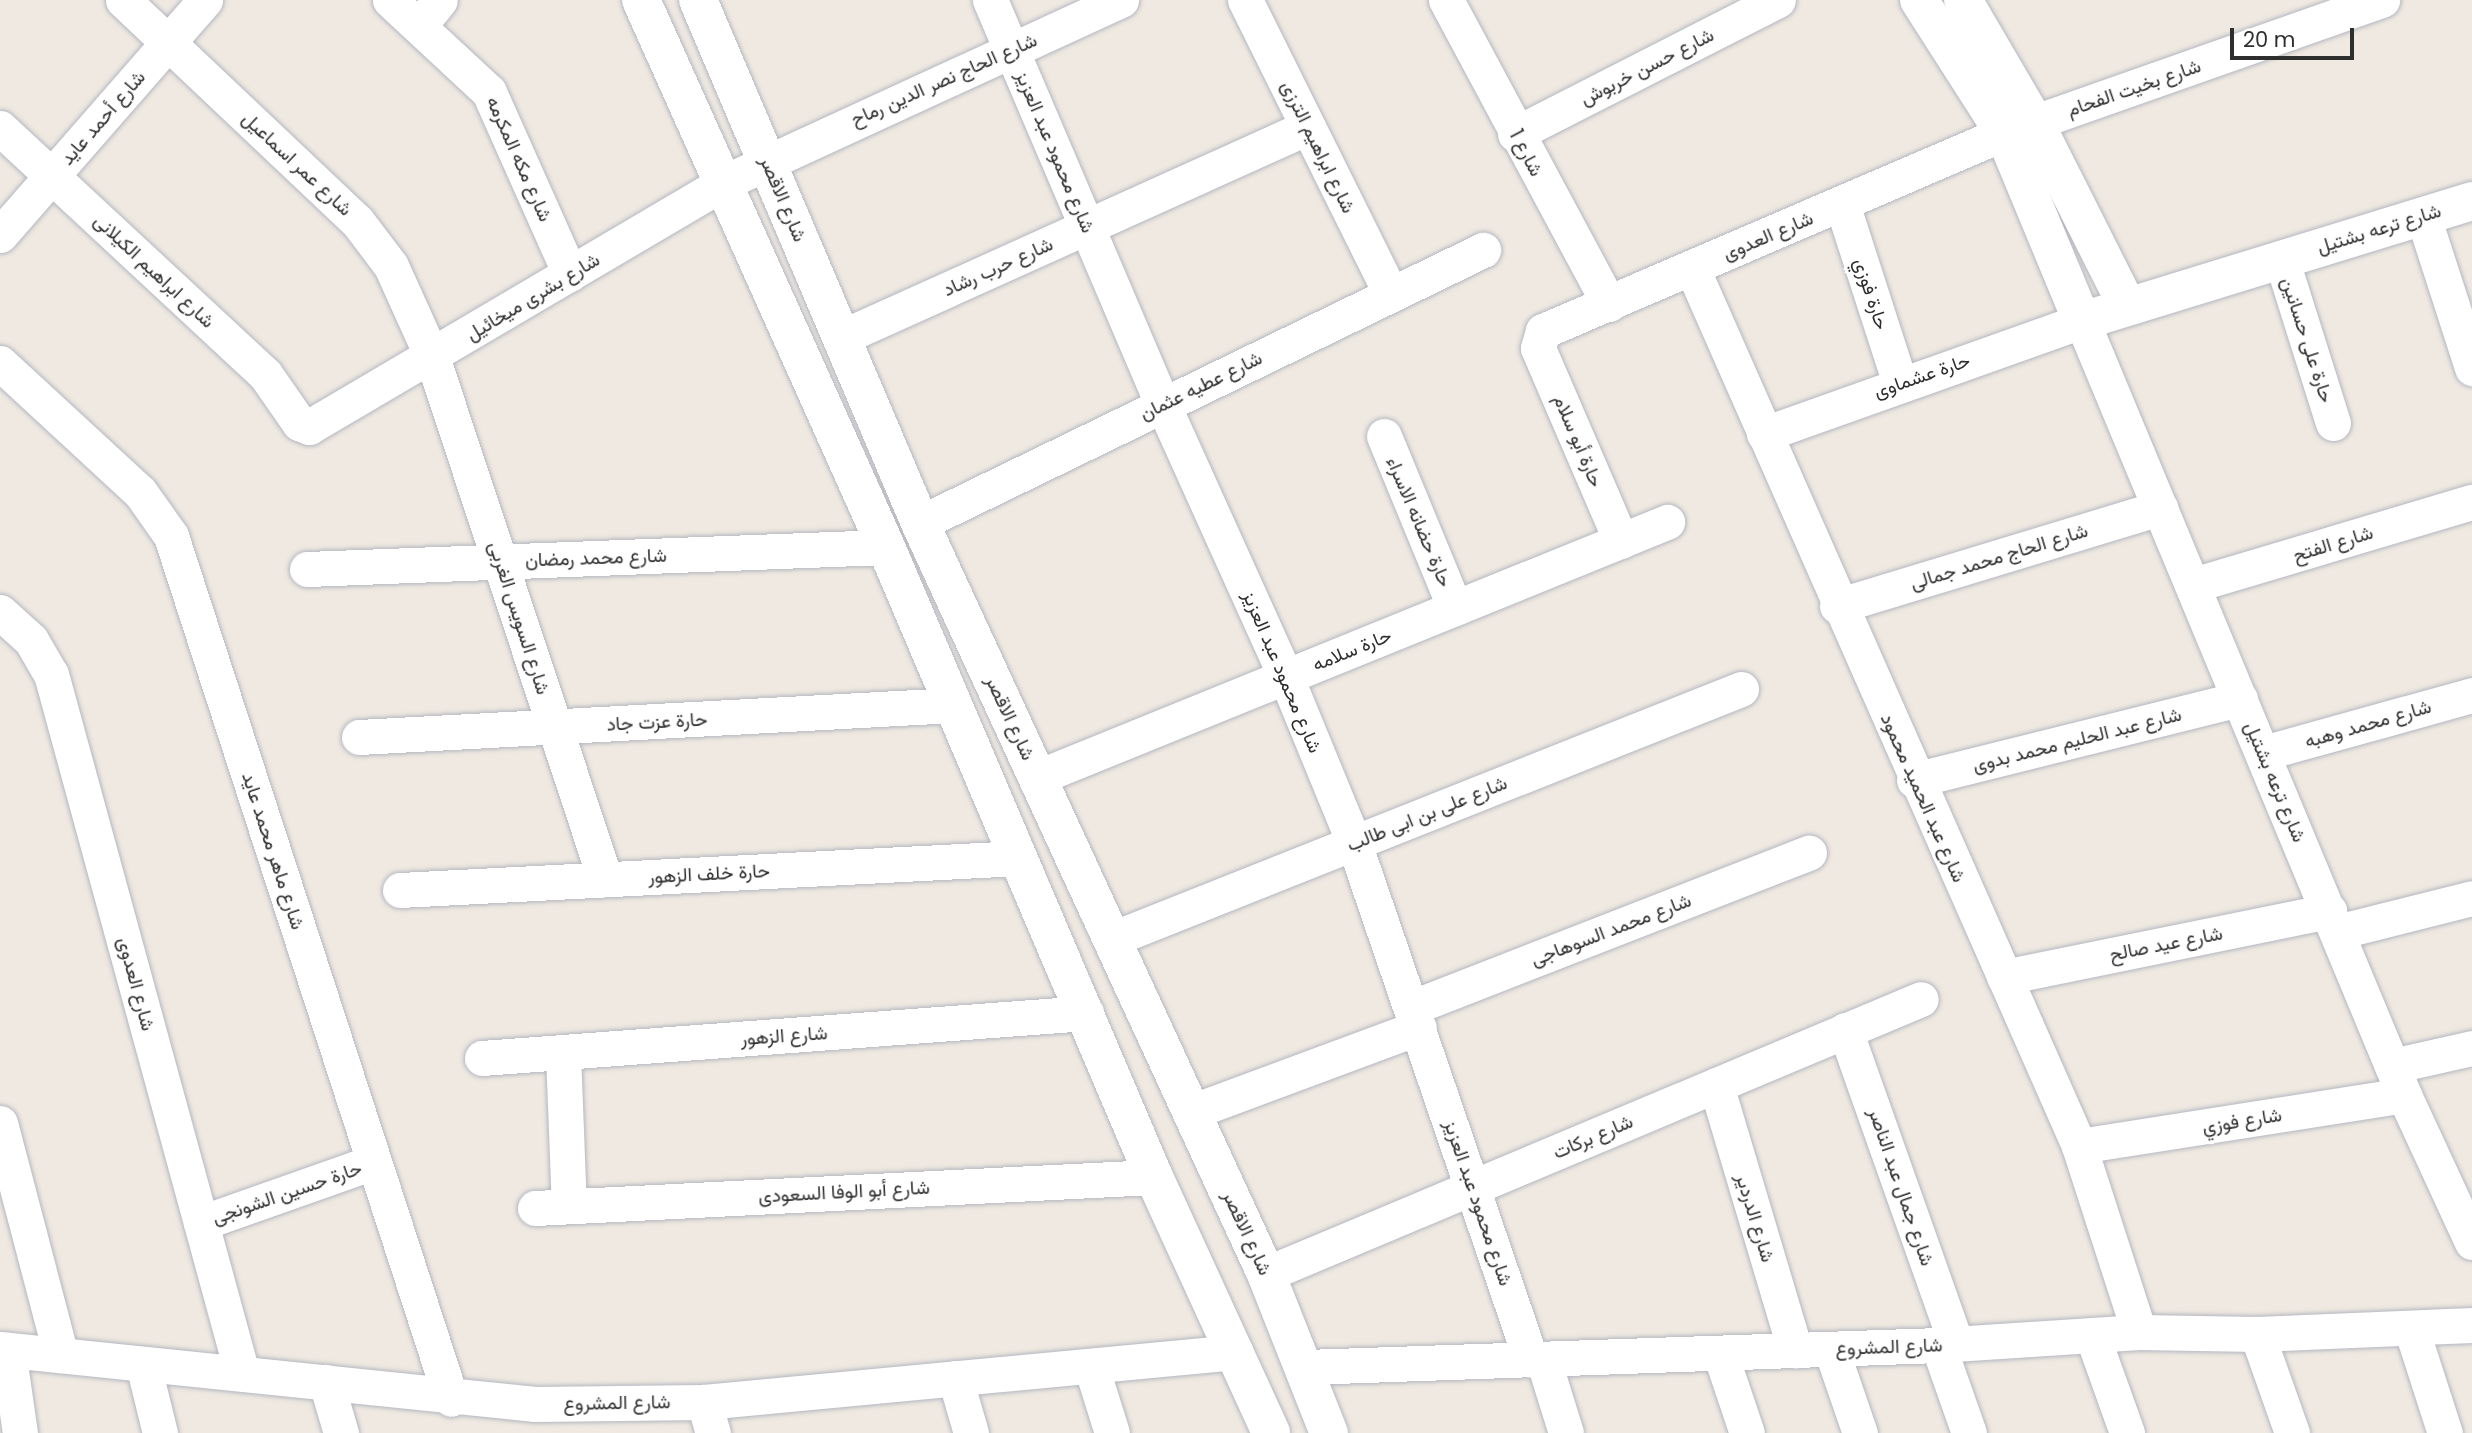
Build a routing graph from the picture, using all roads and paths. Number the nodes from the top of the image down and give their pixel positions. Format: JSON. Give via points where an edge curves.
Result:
{"nodes":[{"id":1,"x":123,"y":0,"type":"edge"},
{"id":2,"x":205,"y":0,"type":"edge"},
{"id":3,"x":390,"y":0,"type":"edge"},
{"id":4,"x":641,"y":0,"type":"edge"},
{"id":5,"x":698,"y":0,"type":"edge"},
{"id":6,"x":990,"y":0,"type":"edge"},
{"id":7,"x":1121,"y":0,"type":"edge"},
{"id":8,"x":1245,"y":0,"type":"edge"},
{"id":9,"x":1446,"y":0,"type":"edge"},
{"id":10,"x":1778,"y":0,"type":"edge"},
{"id":11,"x":1919,"y":0,"type":"edge"},
{"id":12,"x":1963,"y":0,"type":"edge"},
{"id":13,"x":2382,"y":0,"type":"edge"},
{"id":14,"x":430,"y":13,"type":"edge"},
{"id":15,"x":168,"y":43,"type":"junction"},
{"id":16,"x":1011,"y":50,"type":"junction"},
{"id":17,"x":1308,"y":127,"type":"junction"},
{"id":18,"x":0,"y":128,"type":"edge"},
{"id":19,"x":2020,"y":128,"type":"junction"},
{"id":20,"x":1515,"y":134,"type":"junction"},
{"id":21,"x":767,"y":161,"type":"junction"},
{"id":22,"x":52,"y":176,"type":"junction"},
{"id":23,"x":725,"y":183,"type":"junction"},
{"id":24,"x":2472,"y":201,"type":"edge"},
{"id":25,"x":1842,"y":204,"type":"junction"},
{"id":26,"x":2423,"y":216,"type":"junction"},
{"id":27,"x":1086,"y":227,"type":"junction"},
{"id":28,"x":0,"y":235,"type":"edge"},
{"id":29,"x":1483,"y":250,"type":"dead end"},
{"id":30,"x":2281,"y":258,"type":"junction"},
{"id":31,"x":1692,"y":268,"type":"junction"},
{"id":32,"x":570,"y":274,"type":"junction"},
{"id":33,"x":1391,"y":294,"type":"junction"},
{"id":34,"x":1609,"y":304,"type":"junction"},
{"id":35,"x":2126,"y":304,"type":"junction"},
{"id":36,"x":2082,"y":321,"type":"junction"},
{"id":37,"x":842,"y":337,"type":"junction"},
{"id":38,"x":1537,"y":341,"type":"joint"},
{"id":39,"x":432,"y":357,"type":"junction"},
{"id":40,"x":0,"y":363,"type":"edge"},
{"id":41,"x":2472,"y":368,"type":"edge"},
{"id":42,"x":1900,"y":384,"type":"junction"},
{"id":43,"x":1163,"y":405,"type":"junction"},
{"id":44,"x":299,"y":423,"type":"joint"},
{"id":45,"x":2333,"y":423,"type":"dead end"},
{"id":46,"x":1764,"y":435,"type":"junction"},
{"id":47,"x":1384,"y":436,"type":"dead end"},
{"id":48,"x":2472,"y":502,"type":"edge"},
{"id":49,"x":2160,"y":508,"type":"junction"},
{"id":50,"x":1667,"y":522,"type":"dead end"},
{"id":51,"x":920,"y":523,"type":"junction"},
{"id":52,"x":1621,"y":541,"type":"junction"},
{"id":53,"x":886,"y":547,"type":"junction"},
{"id":54,"x":501,"y":561,"type":"junction"},
{"id":55,"x":307,"y":569,"type":"dead end"},
{"id":56,"x":2193,"y":585,"type":"junction"},
{"id":57,"x":1838,"y":606,"type":"junction"},
{"id":58,"x":1455,"y":608,"type":"junction"},
{"id":59,"x":0,"y":612,"type":"edge"},
{"id":60,"x":1286,"y":677,"type":"junction"},
{"id":61,"x":1741,"y":689,"type":"dead end"},
{"id":62,"x":2472,"y":695,"type":"edge"},
{"id":63,"x":2241,"y":699,"type":"junction"},
{"id":64,"x":954,"y":705,"type":"junction"},
{"id":65,"x":554,"y":727,"type":"junction"},
{"id":66,"x":359,"y":737,"type":"dead end"},
{"id":67,"x":2263,"y":753,"type":"junction"},
{"id":68,"x":1038,"y":777,"type":"junction"},
{"id":69,"x":1914,"y":780,"type":"junction"},
{"id":70,"x":1354,"y":843,"type":"junction"},
{"id":71,"x":1809,"y":853,"type":"dead end"},
{"id":72,"x":1018,"y":858,"type":"junction"},
{"id":73,"x":605,"y":879,"type":"junction"},
{"id":74,"x":400,"y":890,"type":"dead end"},
{"id":75,"x":2472,"y":898,"type":"edge"},
{"id":76,"x":2333,"y":922,"type":"junction"},
{"id":77,"x":1112,"y":939,"type":"junction"},
{"id":78,"x":2004,"y":977,"type":"junction"},
{"id":79,"x":1921,"y":999,"type":"dead end"},
{"id":80,"x":1087,"y":1013,"type":"junction"},
{"id":81,"x":1416,"y":1017,"type":"junction"},
{"id":82,"x":1846,"y":1030,"type":"junction"},
{"id":83,"x":2472,"y":1048,"type":"edge"},
{"id":84,"x":564,"y":1053,"type":"junction"},
{"id":85,"x":482,"y":1058,"type":"dead end"},
{"id":86,"x":2398,"y":1081,"type":"junction"},
{"id":87,"x":1716,"y":1085,"type":"junction"},
{"id":88,"x":1191,"y":1112,"type":"junction"},
{"id":89,"x":0,"y":1123,"type":"edge"},
{"id":90,"x":2079,"y":1146,"type":"junction"},
{"id":91,"x":373,"y":1162,"type":"junction"},
{"id":92,"x":1154,"y":1177,"type":"junction"},
{"id":93,"x":1473,"y":1187,"type":"junction"},
{"id":94,"x":201,"y":1223,"type":"junction"},
{"id":95,"x":2470,"y":1233,"type":"edge"},
{"id":96,"x":1266,"y":1274,"type":"junction"},
{"id":97,"x":2472,"y":1325,"type":"edge"},
{"id":98,"x":2411,"y":1328,"type":"junction"},
{"id":99,"x":2138,"y":1332,"type":"junction"},
{"id":100,"x":2257,"y":1334,"type":"junction"},
{"id":101,"x":2092,"y":1335,"type":"junction"},
{"id":102,"x":1947,"y":1344,"type":"junction"},
{"id":103,"x":1831,"y":1349,"type":"junction"},
{"id":104,"x":4,"y":1350,"type":"edge"},
{"id":105,"x":1795,"y":1350,"type":"junction"},
{"id":106,"x":1236,"y":1352,"type":"junction"},
{"id":107,"x":1720,"y":1353,"type":"junction"},
{"id":108,"x":61,"y":1355,"type":"junction"},
{"id":109,"x":1537,"y":1359,"type":"junction"},
{"id":110,"x":142,"y":1364,"type":"junction"},
{"id":111,"x":1091,"y":1366,"type":"junction"},
{"id":112,"x":1306,"y":1367,"type":"junction"},
{"id":113,"x":242,"y":1373,"type":"junction"},
{"id":114,"x":955,"y":1378,"type":"junction"},
{"id":115,"x":326,"y":1382,"type":"junction"},
{"id":116,"x":450,"y":1399,"type":"junction"},
{"id":117,"x":708,"y":1418,"type":"edge"},
{"id":118,"x":539,"y":1419,"type":"edge"},
{"id":119,"x":20,"y":1433,"type":"edge"},
{"id":120,"x":160,"y":1433,"type":"edge"},
{"id":121,"x":341,"y":1433,"type":"edge"},
{"id":122,"x":971,"y":1433,"type":"edge"},
{"id":123,"x":1112,"y":1433,"type":"edge"},
{"id":124,"x":1271,"y":1433,"type":"edge"},
{"id":125,"x":1329,"y":1433,"type":"edge"},
{"id":126,"x":1566,"y":1433,"type":"edge"},
{"id":127,"x":1746,"y":1433,"type":"edge"},
{"id":128,"x":1860,"y":1433,"type":"edge"},
{"id":129,"x":1969,"y":1433,"type":"edge"},
{"id":130,"x":2127,"y":1433,"type":"edge"},
{"id":131,"x":2292,"y":1433,"type":"edge"},
{"id":132,"x":2445,"y":1433,"type":"edge"}],
"edges":[{"from":1,"to":15,"type":"street","name":"شارع عمر اسماعيل"},
{"from":2,"to":15,"type":"street","name":"شارع أحمد عايد"},
{"from":3,"to":14,"type":"street","name":"شارع مكه المكرمه"},
{"from":4,"to":23,"type":"street"},
{"from":5,"to":21,"type":"street","name":"شارع الاقصر"},
{"from":6,"to":16,"type":"street","name":"شارع محمود عبد العزيز"},
{"from":7,"to":16,"type":"street","name":"شارع الحاج نصر الدين رماح"},
{"from":8,"to":17,"type":"street","name":"شارع ابراهيم الترزى"},
{"from":9,"to":20,"type":"street","name":"شارع 1"},
{"from":10,"to":20,"type":"street","name":"شارع حسن خربوش"},
{"from":11,"to":19,"type":"street","name":"شارع ترعه بشتيل"},
{"from":12,"to":19,"type":"street","name":"شارع ترعه بشتيل"},
{"from":13,"to":19,"type":"street","name":"شارع بخيت الفحام"},
{"from":14,"to":32,"type":"street","name":"شارع مكه المكرمه","via":[[498,105]]},
{"from":15,"to":22,"type":"street","name":"شارع أحمد عايد"},
{"from":15,"to":39,"type":"street","name":"شارع عمر اسماعيل","via":[[376,243]]},
{"from":16,"to":21,"type":"street","name":"شارع الحاج نصر الدين رماح"},
{"from":16,"to":27,"type":"street","name":"شارع محمود عبد العزيز"},
{"from":17,"to":27,"type":"street","name":"شارع حرب رشاد"},
{"from":17,"to":33,"type":"street","name":"شارع ابراهيم الترزى"},
{"from":18,"to":22,"type":"street","name":"شارع ابراهيم الكيلانى"},
{"from":19,"to":25,"type":"street","name":"شارع العدوى"},
{"from":19,"to":35,"type":"street","name":"شارع ترعه بشتيل"},
{"from":19,"to":36,"type":"street","name":"شارع ترعه بشتيل"},
{"from":20,"to":34,"type":"street","name":"شارع 1"},
{"from":21,"to":23,"type":"street","name":"شارع بشرى ميخائيل"},
{"from":21,"to":37,"type":"street","name":"شارع الاقصر"},
{"from":22,"to":28,"type":"street","name":"شارع أحمد عايد"},
{"from":22,"to":44,"type":"street","name":"شارع ابراهيم الكيلانى","via":[[265,374]]},
{"from":23,"to":32,"type":"street","name":"شارع بشرى ميخائيل"},
{"from":23,"to":53,"type":"street"},
{"from":24,"to":26,"type":"street","name":"شارع ترعه بشتيل"},
{"from":25,"to":31,"type":"street","name":"شارع العدوى"},
{"from":25,"to":42,"type":"street","name":"حارة فوزي"},
{"from":26,"to":30,"type":"street","name":"شارع ترعه بشتيل"},
{"from":26,"to":41,"type":"street"},
{"from":27,"to":37,"type":"street","name":"شارع حرب رشاد"},
{"from":27,"to":43,"type":"street","name":"شارع محمود عبد العزيز"},
{"from":29,"to":33,"type":"street","name":"شارع عطيه عثمان"},
{"from":30,"to":35,"type":"street","name":"شارع ترعه بشتيل"},
{"from":30,"to":45,"type":"street","name":"حارة على حسانين"},
{"from":31,"to":34,"type":"street","name":"شارع العدوى"},
{"from":31,"to":46,"type":"street","name":"شارع عبد الحميد محمود"},
{"from":32,"to":39,"type":"street","name":"شارع بشرى ميخائيل"},
{"from":33,"to":43,"type":"street","name":"شارع عطيه عثمان"},
{"from":34,"to":38,"type":"street","name":"شارع العدوى","via":[[1543,331]]},
{"from":35,"to":36,"type":"street","name":"شارع ترعه بشتيل"},
{"from":36,"to":42,"type":"street","name":"حارة عشماوى"},
{"from":36,"to":49,"type":"street","name":"شارع ترعه بشتيل"},
{"from":37,"to":51,"type":"street","name":"شارع الاقصر"},
{"from":38,"to":52,"type":"street","name":"حارة أبو سلام"},
{"from":39,"to":44,"type":"street","name":"شارع بشرى ميخائيل","via":[[309,427]]},
{"from":39,"to":54,"type":"street","name":"شارع السويس الغربى"},
{"from":40,"to":91,"type":"street","name":"شارع ماهر محمد عايد","via":[[140,492],[171,536]]},
{"from":42,"to":46,"type":"street","name":"حارة عشماوى"},
{"from":43,"to":51,"type":"street","name":"شارع عطيه عثمان"},
{"from":43,"to":60,"type":"street","name":"شارع محمود عبد العزيز"},
{"from":46,"to":57,"type":"street","name":"شارع عبد الحميد محمود"},
{"from":47,"to":58,"type":"street","name":"حارة حضانه الاسراء"},
{"from":48,"to":56,"type":"street","name":"شارع الفتح"},
{"from":49,"to":56,"type":"street","name":"شارع ترعه بشتيل"},
{"from":49,"to":57,"type":"street","name":"شارع الحاج محمد جمالى"},
{"from":50,"to":52,"type":"street","name":"حارة سلامه"},
{"from":51,"to":68,"type":"street","name":"شارع الاقصر"},
{"from":52,"to":58,"type":"street","name":"حارة سلامه"},
{"from":53,"to":54,"type":"street","name":"شارع محمد رمضان"},
{"from":53,"to":64,"type":"street"},
{"from":54,"to":55,"type":"street","name":"شارع محمد رمضان"},
{"from":54,"to":65,"type":"street","name":"شارع السويس الغربى"},
{"from":56,"to":63,"type":"street","name":"شارع ترعه بشتيل"},
{"from":57,"to":69,"type":"street","name":"شارع عبد الحميد محمود"},
{"from":58,"to":60,"type":"street","name":"حارة سلامه"},
{"from":59,"to":94,"type":"street","name":"شارع العدوى","via":[[31,640],[51,674]]},
{"from":60,"to":68,"type":"street","name":"حارة سلامه"},
{"from":60,"to":70,"type":"street","name":"شارع محمود عبد العزيز"},
{"from":61,"to":70,"type":"street","name":"شارع على بن ابى طالب"},
{"from":62,"to":67,"type":"street","name":"شارع محمد وهبه"},
{"from":63,"to":67,"type":"street","name":"شارع ترعه بشتيل"},
{"from":63,"to":69,"type":"street","name":"شارع عبد الحليم محمد بدوى"},
{"from":64,"to":65,"type":"street","name":"حارة عزت جاد"},
{"from":64,"to":72,"type":"street"},
{"from":65,"to":66,"type":"street","name":"حارة عزت جاد"},
{"from":65,"to":73,"type":"street","name":"شارع السويس الغربى"},
{"from":67,"to":76,"type":"street","name":"شارع ترعه بشتيل"},
{"from":68,"to":77,"type":"street","name":"شارع الاقصر"},
{"from":69,"to":78,"type":"street","name":"شارع عبد الحميد محمود"},
{"from":70,"to":77,"type":"street","name":"شارع على بن ابى طالب"},
{"from":70,"to":81,"type":"street","name":"شارع محمود عبد العزيز"},
{"from":71,"to":81,"type":"street","name":"شارع محمد السوهاجى"},
{"from":72,"to":73,"type":"street","name":"حارة خلف الزهور"},
{"from":72,"to":80,"type":"street"},
{"from":73,"to":74,"type":"street","name":"حارة خلف الزهور"},
{"from":75,"to":76,"type":"street","name":"شارع عيد صالح"},
{"from":76,"to":78,"type":"street","name":"شارع عيد صالح"},
{"from":76,"to":86,"type":"street","name":"شارع ترعه بشتيل"},
{"from":77,"to":88,"type":"street","name":"شارع الاقصر"},
{"from":78,"to":90,"type":"street","name":"شارع عبد الحميد محمود"},
{"from":79,"to":82,"type":"street","name":"شارع بركات"},
{"from":80,"to":84,"type":"street","name":"شارع الزهور"},
{"from":80,"to":92,"type":"street"},
{"from":81,"to":88,"type":"street","name":"شارع محمد السوهاجى"},
{"from":81,"to":93,"type":"street","name":"شارع محمود عبد العزيز"},
{"from":82,"to":87,"type":"street","name":"شارع بركات"},
{"from":82,"to":102,"type":"street","name":"شارع جمال عبد الناصر"},
{"from":83,"to":86,"type":"street","name":"شارع فوزي"},
{"from":84,"to":85,"type":"street","name":"شارع الزهور"},
{"from":84,"to":92,"type":"street","name":"شارع أبو الوفا السعودى","via":[[552,1207]]},
{"from":86,"to":90,"type":"street","name":"شارع فوزي"},
{"from":86,"to":95,"type":"street","name":"شارع ترعه بشتيل"},
{"from":87,"to":93,"type":"street","name":"شارع بركات"},
{"from":87,"to":105,"type":"street","name":"شارع الدردير"},
{"from":88,"to":96,"type":"street","name":"شارع الاقصر"},
{"from":89,"to":108,"type":"street"},
{"from":90,"to":99,"type":"street","name":"شارع عبد الحميد محمود"},
{"from":91,"to":94,"type":"street","name":"حارة حسين الشونجى"},
{"from":91,"to":116,"type":"street","name":"شارع ماهر محمد عايد"},
{"from":92,"to":106,"type":"street"},
{"from":93,"to":96,"type":"street","name":"شارع بركات"},
{"from":93,"to":109,"type":"street","name":"شارع محمود عبد العزيز"},
{"from":94,"to":113,"type":"street","name":"شارع العدوى"},
{"from":96,"to":112,"type":"street","name":"شارع الاقصر"},
{"from":97,"to":98,"type":"street","name":"شارع المشروع"},
{"from":98,"to":100,"type":"street","name":"شارع المشروع"},
{"from":98,"to":132,"type":"street"},
{"from":99,"to":100,"type":"street","name":"شارع المشروع"},
{"from":99,"to":101,"type":"street","name":"شارع المشروع"},
{"from":100,"to":131,"type":"street"},
{"from":101,"to":102,"type":"street","name":"شارع المشروع"},
{"from":101,"to":130,"type":"street"},
{"from":102,"to":103,"type":"street","name":"شارع المشروع"},
{"from":102,"to":129,"type":"street","name":"شارع جمال عبد الناصر"},
{"from":103,"to":105,"type":"street","name":"شارع المشروع"},
{"from":103,"to":128,"type":"street"},
{"from":104,"to":108,"type":"street","name":"شارع المشروع"},
{"from":104,"to":119,"type":"street"},
{"from":105,"to":107,"type":"street","name":"شارع المشروع"},
{"from":106,"to":111,"type":"street","name":"شارع المشروع"},
{"from":106,"to":124,"type":"street"},
{"from":107,"to":109,"type":"street","name":"شارع المشروع"},
{"from":107,"to":127,"type":"street"},
{"from":108,"to":110,"type":"street","name":"شارع المشروع"},
{"from":109,"to":112,"type":"street","name":"شارع المشروع"},
{"from":109,"to":126,"type":"street","name":"شارع محمود عبد العزيز"},
{"from":110,"to":113,"type":"street","name":"شارع المشروع"},
{"from":110,"to":120,"type":"street"},
{"from":111,"to":114,"type":"street","name":"شارع المشروع"},
{"from":111,"to":123,"type":"street"},
{"from":112,"to":125,"type":"street","name":"شارع الاقصر"},
{"from":113,"to":115,"type":"street","name":"شارع المشروع"},
{"from":114,"to":117,"type":"street","name":"شارع المشروع"},
{"from":114,"to":122,"type":"street"},
{"from":115,"to":116,"type":"street","name":"شارع المشروع"},
{"from":115,"to":121,"type":"street"},
{"from":116,"to":118,"type":"street","name":"شارع المشروع"},
{"from":117,"to":118,"type":"street","name":"شارع المشروع"}]}
